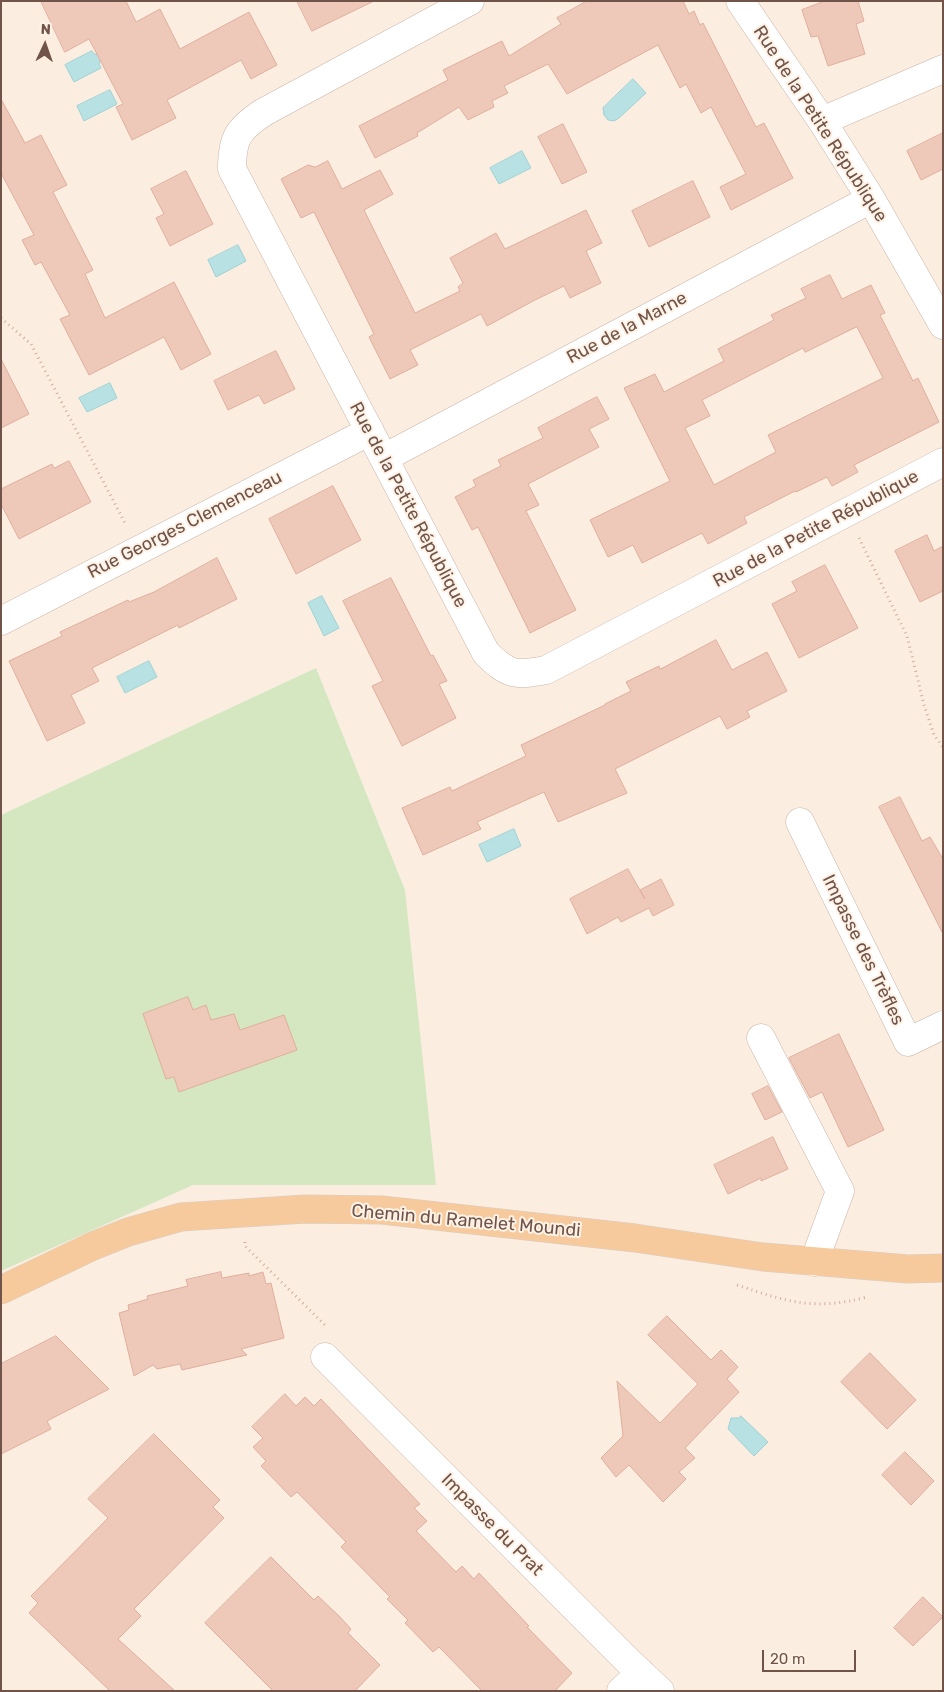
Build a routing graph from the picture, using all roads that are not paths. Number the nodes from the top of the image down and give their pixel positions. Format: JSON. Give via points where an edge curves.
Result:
{"nodes":[{"id":1,"x":470,"y":1,"type":"edge"},
{"id":2,"x":740,"y":1,"type":"edge"},
{"id":3,"x":943,"y":69,"type":"edge"},
{"id":4,"x":822,"y":121,"type":"junction"},
{"id":5,"x":871,"y":198,"type":"junction"},
{"id":6,"x":943,"y":325,"type":"edge"},
{"id":7,"x":370,"y":431,"type":"junction"},
{"id":8,"x":384,"y":458,"type":"junction"},
{"id":9,"x":943,"y":462,"type":"edge"},
{"id":10,"x":1,"y":620,"type":"edge"},
{"id":11,"x":800,"y":822,"type":"dead end"},
{"id":12,"x":943,"y":1025,"type":"edge"},
{"id":13,"x":762,"y":1038,"type":"dead end"},
{"id":14,"x":814,"y":1262,"type":"junction"},
{"id":15,"x":943,"y":1268,"type":"edge"},
{"id":16,"x":1,"y":1290,"type":"edge"},
{"id":17,"x":329,"y":1345,"type":"road end"},
{"id":18,"x":641,"y":1685,"type":"edge"}],
"edges":[{"from":1,"to":7,"type":"street","name":"Rue de la Petite République","via":[[264,112],[238,135],[232,150],[232,169]]},
{"from":2,"to":4,"type":"street","name":"Rue de la Petite République"},
{"from":3,"to":4,"type":"street"},
{"from":4,"to":5,"type":"street","name":"Rue de la Petite République"},
{"from":5,"to":6,"type":"street","name":"Rue de la Petite République"},
{"from":5,"to":8,"type":"street","name":"Rue de la Marne"},
{"from":7,"to":8,"type":"street","name":"Rue de la Petite République"},
{"from":7,"to":10,"type":"street","name":"Rue Georges Clemenceau"},
{"from":8,"to":9,"type":"street","name":"Rue de la Petite République","via":[[486,653],[513,674],[546,670]]},
{"from":11,"to":12,"type":"street","name":"Impasse des Trèfles","via":[[908,1042]]},
{"from":13,"to":14,"type":"street","via":[[840,1191]]},
{"from":14,"to":15,"type":"main road","name":"Chemin du Ramelet Moundi","via":[[908,1269]]},
{"from":14,"to":16,"type":"main road","name":"Chemin du Ramelet Moundi","via":[[391,1211],[305,1209],[181,1218],[128,1232]]},
{"from":17,"to":18,"type":"street","name":"Impasse du Prat"}]}
